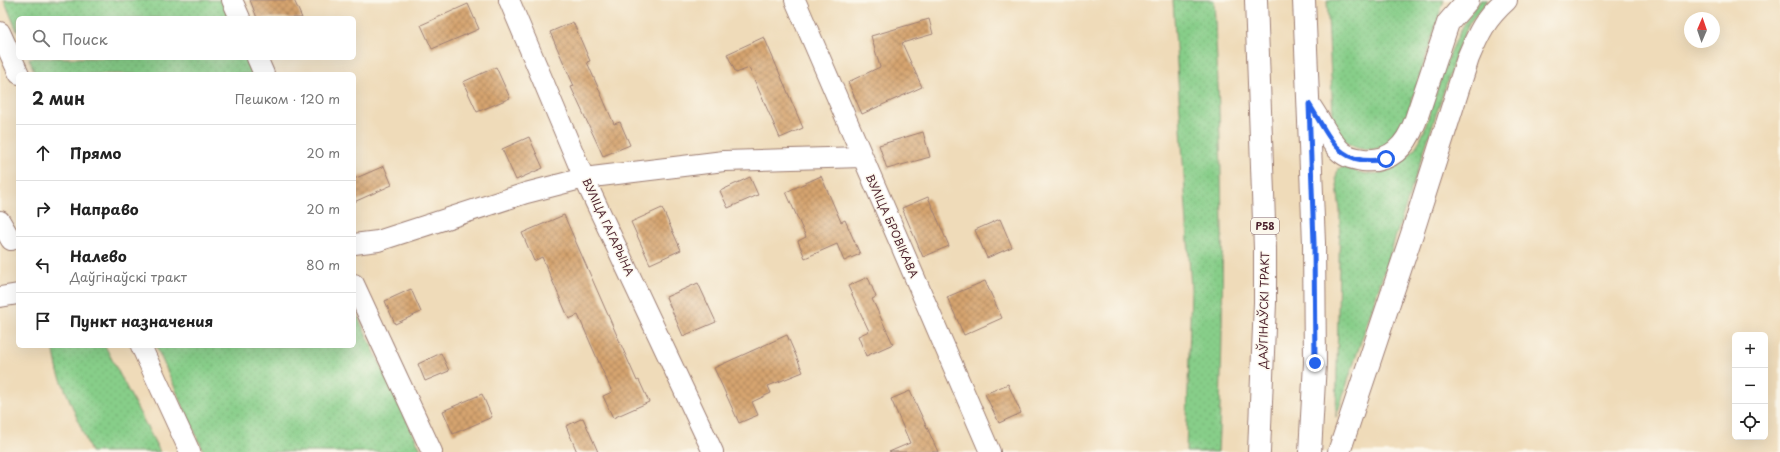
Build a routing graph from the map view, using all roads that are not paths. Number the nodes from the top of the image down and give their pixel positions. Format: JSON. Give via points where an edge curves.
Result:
{"nodes":[{"id":1,"x":232,"y":0,"type":"edge"},
{"id":2,"x":509,"y":0,"type":"edge"},
{"id":3,"x":795,"y":0,"type":"edge"},
{"id":4,"x":1256,"y":0,"type":"edge"},
{"id":5,"x":1304,"y":0,"type":"edge"},
{"id":6,"x":1468,"y":0,"type":"edge"},
{"id":7,"x":1506,"y":0,"type":"edge"},
{"id":8,"x":239,"y":16,"type":"edge"},
{"id":9,"x":0,"y":32,"type":"edge"},
{"id":10,"x":258,"y":60,"type":"edge"},
{"id":11,"x":18,"y":72,"type":"edge"},
{"id":12,"x":263,"y":72,"type":"edge"},
{"id":13,"x":1309,"y":104,"type":"junction"},
{"id":14,"x":862,"y":157,"type":"junction"},
{"id":15,"x":584,"y":178,"type":"junction"},
{"id":16,"x":0,"y":221,"type":"edge"},
{"id":17,"x":11,"y":240,"type":"dead end"},
{"id":18,"x":356,"y":244,"type":"edge"},
{"id":19,"x":356,"y":288,"type":"edge"},
{"id":20,"x":16,"y":294,"type":"edge"},
{"id":21,"x":0,"y":297,"type":"edge"},
{"id":22,"x":142,"y":348,"type":"edge"},
{"id":23,"x":190,"y":452,"type":"edge"},
{"id":24,"x":432,"y":452,"type":"edge"},
{"id":25,"x":713,"y":452,"type":"edge"},
{"id":26,"x":990,"y":452,"type":"edge"},
{"id":27,"x":1259,"y":452,"type":"edge"},
{"id":28,"x":1310,"y":452,"type":"edge"},
{"id":29,"x":1339,"y":452,"type":"edge"}],
"edges":[{"from":1,"to":8,"type":"street"},
{"from":2,"to":15,"type":"street","name":"ВУЛІЦА ГАГАРЫНА"},
{"from":3,"to":14,"type":"street","name":"ВУЛІЦА БРОВІКАВА"},
{"from":4,"to":27,"type":"main road","name":"ДАЎГІНАЎСКІ ТРАКТ","number":"Р58","via":[[1265,249]]},
{"from":5,"to":13,"type":"main road"},
{"from":6,"to":13,"type":"main road","via":[[1448,23],[1409,138],[1399,150],[1386,159],[1355,159],[1339,150]]},
{"from":7,"to":29,"type":"main road","via":[[1479,31],[1468,58]]},
{"from":9,"to":11,"type":"street"},
{"from":10,"to":12,"type":"street"},
{"from":13,"to":28,"type":"main road","via":[[1315,356]]},
{"from":14,"to":15,"type":"street","via":[[724,160]]},
{"from":14,"to":26,"type":"street","name":"ВУЛІЦА БРОВІКАВА"},
{"from":15,"to":18,"type":"street","via":[[526,193],[378,241]]},
{"from":15,"to":25,"type":"street","name":"ВУЛІЦА ГАГАРЫНА"},
{"from":16,"to":17,"type":"street"},
{"from":19,"to":24,"type":"street"},
{"from":20,"to":21,"type":"street"},
{"from":22,"to":23,"type":"street"}]}
